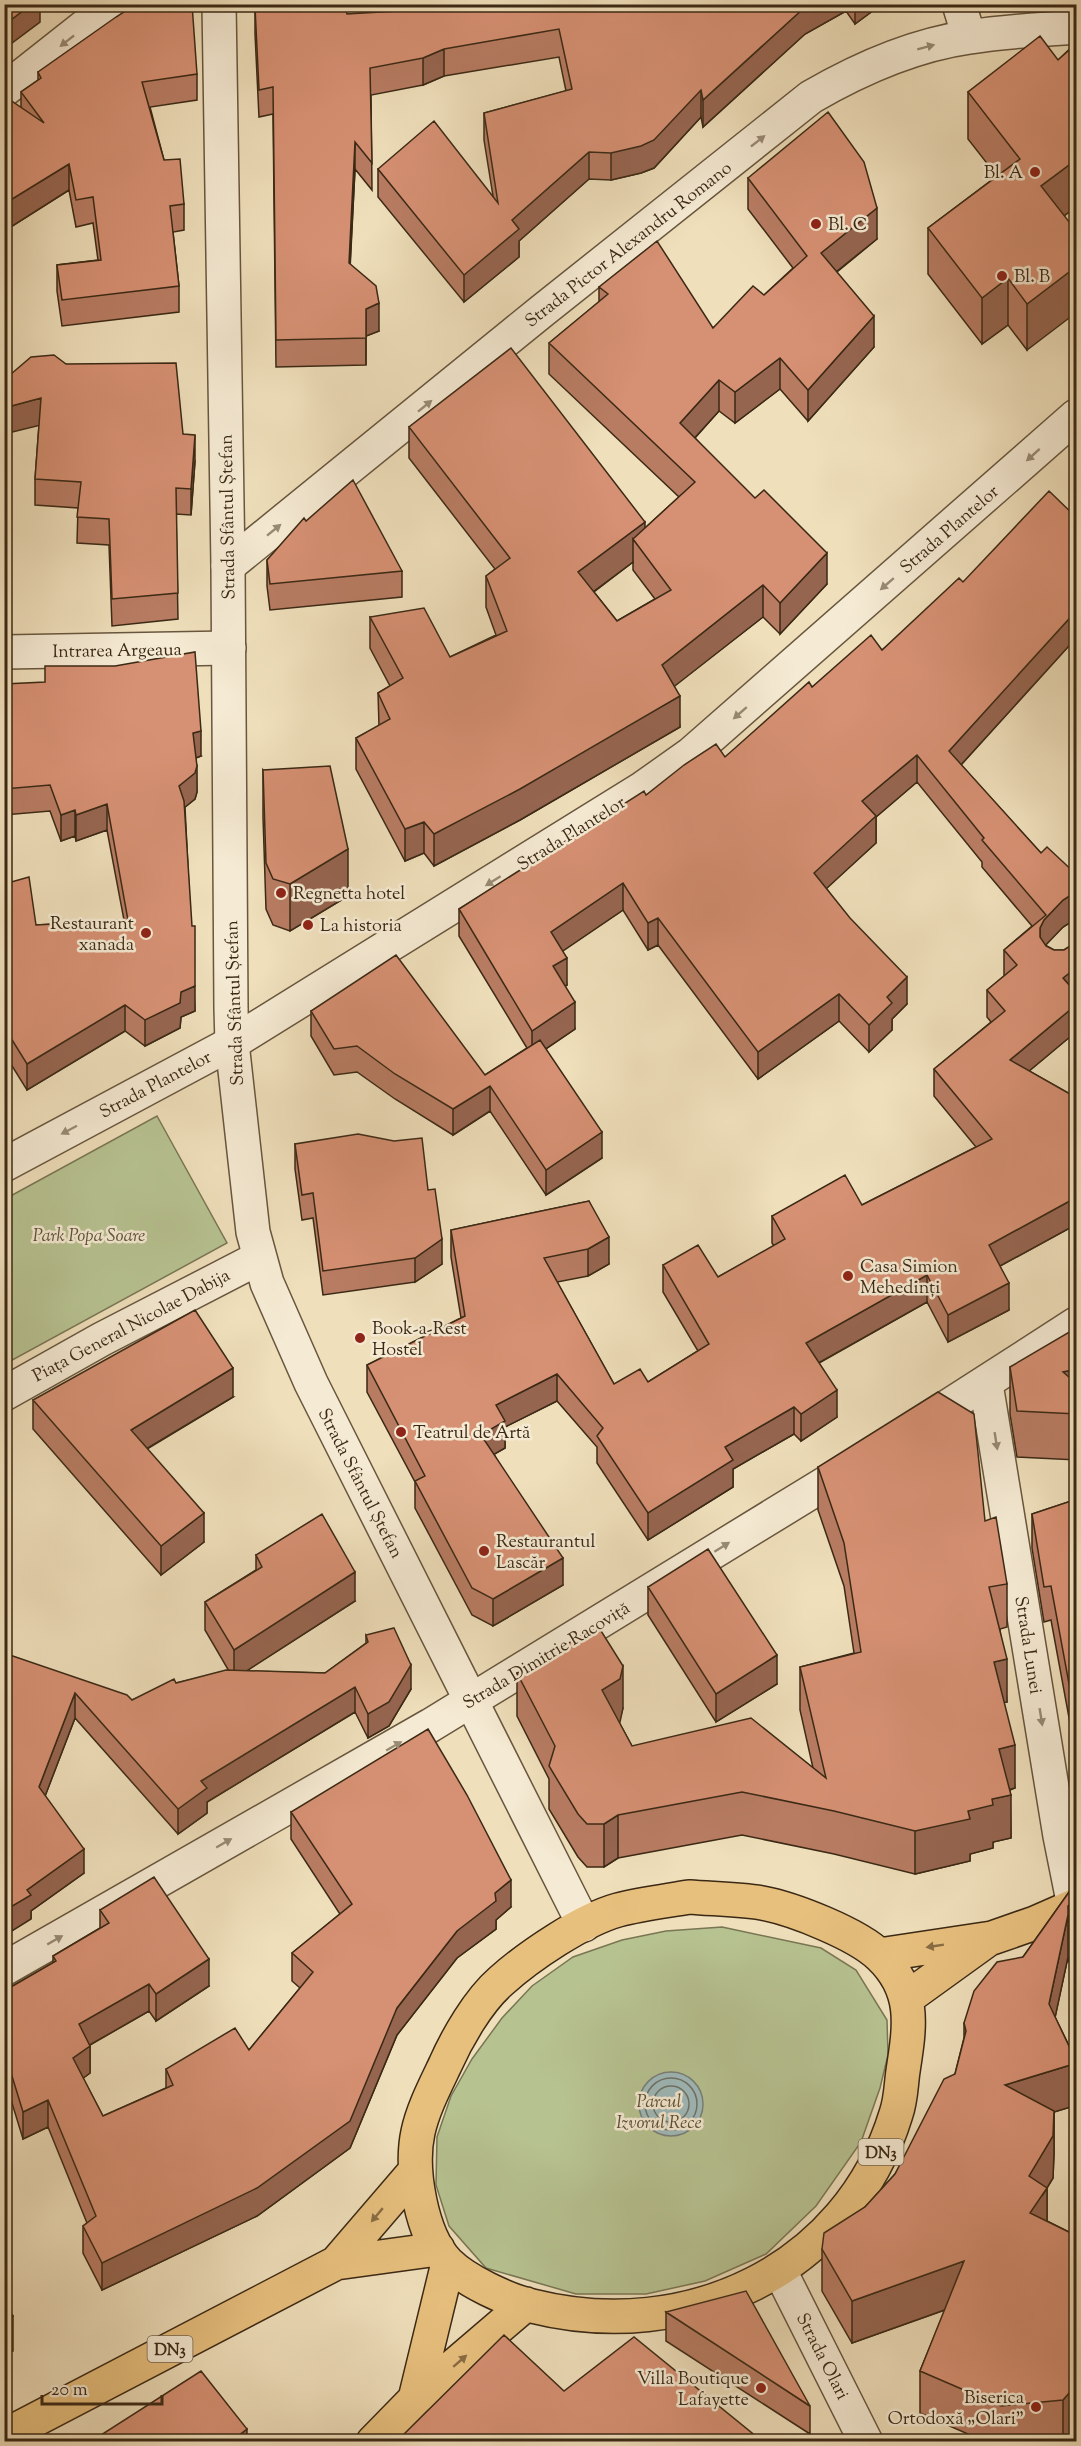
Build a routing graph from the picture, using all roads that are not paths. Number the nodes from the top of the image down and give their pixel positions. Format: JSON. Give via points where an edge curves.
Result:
{"nodes":[{"id":1,"x":113,"y":4,"type":"edge"},
{"id":2,"x":219,"y":4,"type":"edge"},
{"id":3,"x":959,"y":4,"type":"edge"},
{"id":4,"x":1077,"y":27,"type":"edge"},
{"id":5,"x":969,"y":37,"type":"junction"},
{"id":6,"x":4,"y":90,"type":"edge"},
{"id":7,"x":1077,"y":416,"type":"edge"},
{"id":8,"x":228,"y":567,"type":"junction"},
{"id":9,"x":229,"y":648,"type":"junction"},
{"id":10,"x":5,"y":652,"type":"edge"},
{"id":11,"x":232,"y":1043,"type":"junction"},
{"id":12,"x":4,"y":1165,"type":"edge"},
{"id":13,"x":259,"y":1258,"type":"junction"},
{"id":14,"x":1077,"y":1324,"type":"edge"},
{"id":15,"x":986,"y":1384,"type":"junction"},
{"id":16,"x":4,"y":1394,"type":"edge"},
{"id":17,"x":472,"y":1700,"type":"junction"},
{"id":18,"x":1075,"y":1906,"type":"edge"},
{"id":19,"x":584,"y":1925,"type":"junction"},
{"id":20,"x":992,"y":1938,"type":"junction"},
{"id":21,"x":879,"y":1955,"type":"junction"},
{"id":22,"x":4,"y":1969,"type":"edge"},
{"id":23,"x":907,"y":1998,"type":"junction"},
{"id":24,"x":415,"y":2171,"type":"junction"},
{"id":25,"x":443,"y":2256,"type":"junction"},
{"id":26,"x":336,"y":2264,"type":"junction"},
{"id":27,"x":780,"y":2271,"type":"junction"},
{"id":28,"x":526,"y":2304,"type":"junction"},
{"id":29,"x":415,"y":2399,"type":"junction"},
{"id":30,"x":4,"y":2436,"type":"edge"},
{"id":31,"x":373,"y":2442,"type":"edge"},
{"id":32,"x":866,"y":2442,"type":"edge"}],
"edges":[{"from":1,"to":6,"type":"street","one_way":true},
{"from":2,"to":8,"type":"street","name":"Strada Sfântul Ștefan"},
{"from":3,"to":5,"type":"street"},
{"from":4,"to":5,"type":"street","name":"Strada Pictor Alexandru Romano"},
{"from":8,"to":5,"type":"street","name":"Strada Pictor Alexandru Romano","one_way":true,"via":[[811,97],[888,58]]},
{"from":7,"to":11,"type":"street","name":"Strada Plantelor","one_way":true,"via":[[692,754]]},
{"from":8,"to":9,"type":"street","name":"Strada Sfântul Ștefan"},
{"from":9,"to":10,"type":"street","name":"Intrarea Argeaua"},
{"from":9,"to":11,"type":"street","name":"Strada Sfântul Ștefan"},
{"from":11,"to":12,"type":"street","name":"Strada Plantelor","one_way":true},
{"from":11,"to":13,"type":"street","name":"Strada Sfântul Ștefan"},
{"from":13,"to":16,"type":"street","name":"Piața General Nicolae Dabija"},
{"from":13,"to":17,"type":"street","name":"Strada Sfântul Ștefan","via":[[311,1383]]},
{"from":14,"to":15,"type":"street","name":"Strada Dimitrie Racoviță"},
{"from":17,"to":15,"type":"street","name":"Strada Dimitrie Racoviță","one_way":true},
{"from":15,"to":18,"type":"street","name":"Strada Lunei","one_way":true,"via":[[1060,1836]]},
{"from":17,"to":19,"type":"street","name":"Strada Sfântul Ștefan"},
{"from":22,"to":17,"type":"street","name":"Strada Dimitrie Racoviță","one_way":true},
{"from":18,"to":20,"type":"main road"},
{"from":19,"to":21,"type":"main road","number":"DN3","via":[[615,1911],[690,1897],[764,1904],[841,1929]]},
{"from":19,"to":24,"type":"main road","number":"DN3","via":[[532,1956],[497,1983],[458,2036],[418,2132]]},
{"from":20,"to":21,"type":"main road","one_way":true},
{"from":20,"to":23,"type":"main road"},
{"from":21,"to":23,"type":"main road","number":"DN3"},
{"from":23,"to":27,"type":"main road","number":"DN3","via":[[907,2046],[897,2112],[871,2174],[831,2228]]},
{"from":24,"to":25,"type":"main road","number":"DN3","via":[[425,2218]]},
{"from":24,"to":26,"type":"main road","number":"DN3","one_way":true},
{"from":25,"to":26,"type":"main road","number":"DN3"},
{"from":25,"to":28,"type":"main road","number":"DN3","via":[[473,2281]]},
{"from":25,"to":29,"type":"main road"},
{"from":26,"to":30,"type":"main road","number":"DN3"},
{"from":27,"to":28,"type":"main road","number":"DN3","via":[[748,2288],[681,2311],[621,2316],[567,2314]]},
{"from":27,"to":32,"type":"street","name":"Strada Olari"},
{"from":29,"to":28,"type":"main road","one_way":true},
{"from":29,"to":31,"type":"main road"}]}
